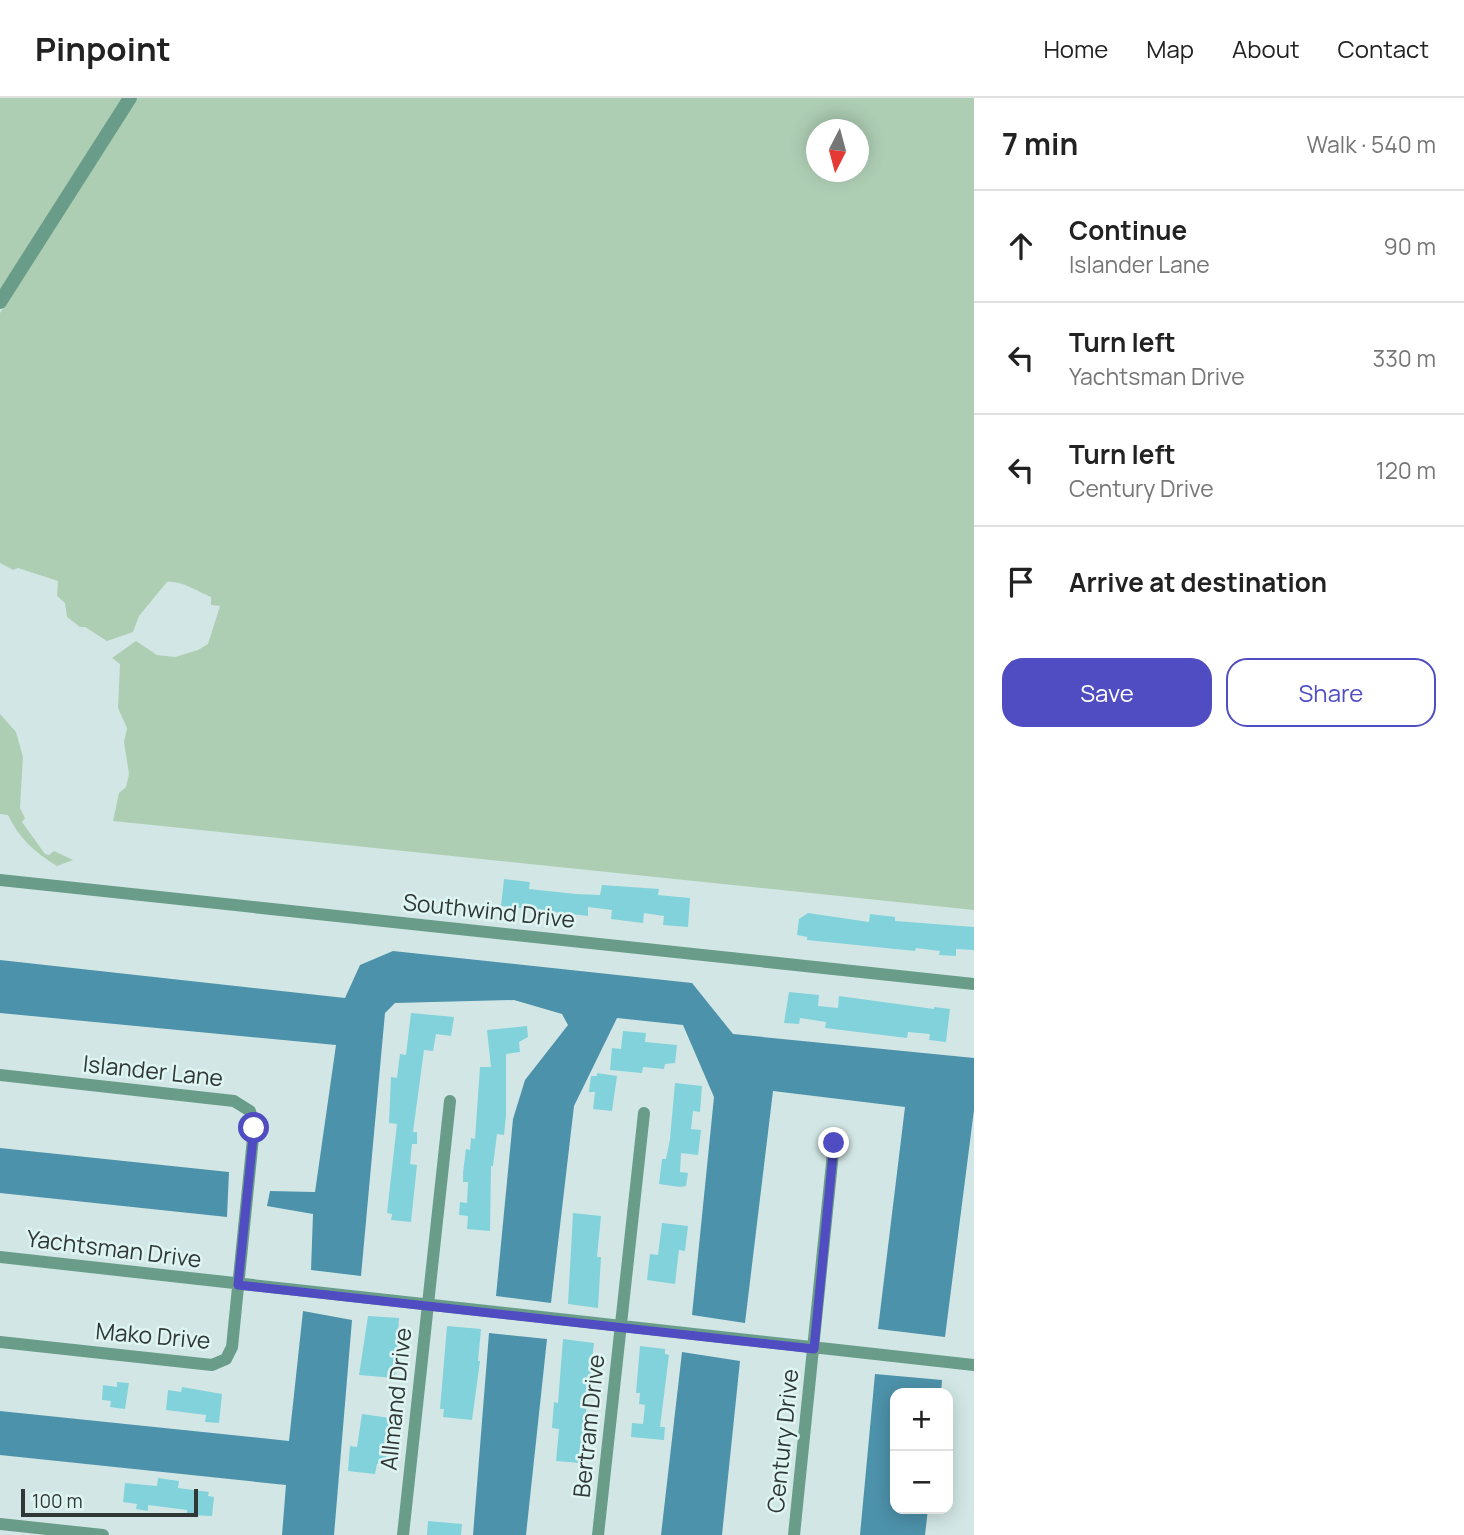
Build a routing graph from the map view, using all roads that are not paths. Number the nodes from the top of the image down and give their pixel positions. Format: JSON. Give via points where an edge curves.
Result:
{"nodes":[{"id":1,"x":130,"y":98,"type":"edge"},
{"id":2,"x":0,"y":302,"type":"edge"},
{"id":3,"x":0,"y":880,"type":"edge"},
{"id":4,"x":974,"y":984,"type":"edge"},
{"id":5,"x":0,"y":1075,"type":"edge"},
{"id":6,"x":450,"y":1101,"type":"dead end"},
{"id":7,"x":644,"y":1113,"type":"dead end"},
{"id":8,"x":834,"y":1143,"type":"dead end"},
{"id":9,"x":0,"y":1257,"type":"edge"},
{"id":10,"x":238,"y":1285,"type":"junction"},
{"id":11,"x":427,"y":1305,"type":"junction"},
{"id":12,"x":620,"y":1328,"type":"junction"},
{"id":13,"x":0,"y":1342,"type":"edge"},
{"id":14,"x":814,"y":1349,"type":"junction"},
{"id":15,"x":974,"y":1365,"type":"edge"},
{"id":16,"x":0,"y":1524,"type":"edge"},
{"id":17,"x":103,"y":1535,"type":"edge"},
{"id":18,"x":403,"y":1535,"type":"edge"},
{"id":19,"x":598,"y":1535,"type":"edge"},
{"id":20,"x":794,"y":1535,"type":"edge"}],
"edges":[{"from":1,"to":2,"type":"street"},
{"from":3,"to":4,"type":"street","name":"Southwind Drive"},
{"from":5,"to":10,"type":"street","name":"Islander Lane","via":[[234,1101],[250,1111],[254,1128]]},
{"from":6,"to":11,"type":"street","name":"Allmand Drive"},
{"from":7,"to":12,"type":"street","name":"Bertram Drive"},
{"from":8,"to":14,"type":"street","name":"Century Drive"},
{"from":9,"to":10,"type":"street","name":"Yachtsman Drive"},
{"from":10,"to":11,"type":"street","name":"Yachtsman Drive"},
{"from":10,"to":13,"type":"street","name":"Mako Drive","via":[[232,1347],[226,1359],[212,1366]]},
{"from":11,"to":12,"type":"street","name":"Yachtsman Drive"},
{"from":11,"to":18,"type":"street","name":"Allmand Drive"},
{"from":12,"to":14,"type":"street","name":"Yachtsman Drive"},
{"from":12,"to":19,"type":"street","name":"Bertram Drive"},
{"from":14,"to":15,"type":"street","name":"Yachtsman Drive"},
{"from":14,"to":20,"type":"street","name":"Century Drive"},
{"from":16,"to":17,"type":"street"}]}
